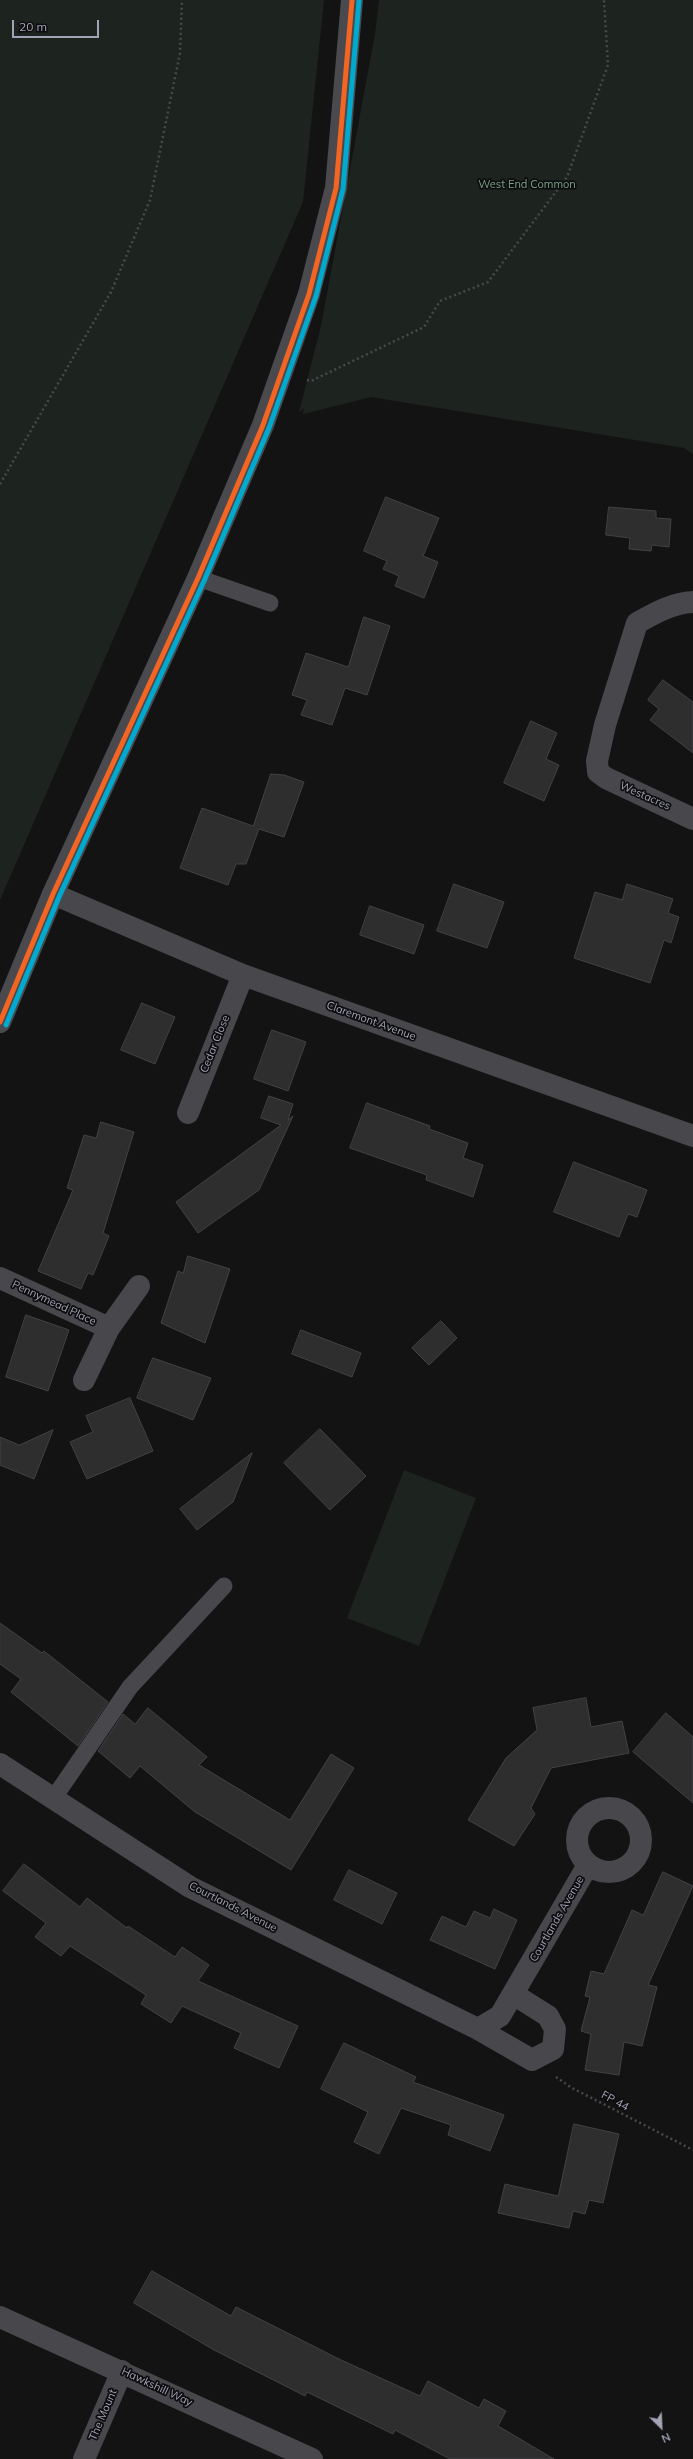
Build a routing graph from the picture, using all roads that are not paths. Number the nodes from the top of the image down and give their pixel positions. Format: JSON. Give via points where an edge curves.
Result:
{"nodes":[{"id":1,"x":352,"y":0,"type":"edge"},
{"id":2,"x":198,"y":578,"type":"junction"},
{"id":3,"x":693,"y":602,"type":"edge"},
{"id":4,"x":270,"y":603,"type":"dead end"},
{"id":5,"x":693,"y":819,"type":"edge"},
{"id":6,"x":53,"y":894,"type":"junction"},
{"id":7,"x":243,"y":975,"type":"junction"},
{"id":8,"x":0,"y":1022,"type":"edge"},
{"id":9,"x":188,"y":1113,"type":"dead end"},
{"id":10,"x":693,"y":1136,"type":"edge"},
{"id":11,"x":0,"y":1278,"type":"edge"},
{"id":12,"x":140,"y":1286,"type":"dead end"},
{"id":13,"x":109,"y":1328,"type":"junction"},
{"id":14,"x":84,"y":1380,"type":"dead end"},
{"id":15,"x":224,"y":1586,"type":"dead end"},
{"id":16,"x":0,"y":1764,"type":"edge"},
{"id":17,"x":53,"y":1799,"type":"junction"},
{"id":18,"x":588,"y":1865,"type":"dead end"},
{"id":19,"x":513,"y":1994,"type":"junction"},
{"id":20,"x":478,"y":2029,"type":"junction"},
{"id":21,"x":0,"y":2316,"type":"edge"},
{"id":22,"x":122,"y":2371,"type":"junction"},
{"id":23,"x":84,"y":2459,"type":"edge"},
{"id":24,"x":312,"y":2459,"type":"edge"}],
"edges":[{"from":1,"to":2,"type":"main road","via":[[336,188],[309,294],[263,425]]},
{"from":2,"to":4,"type":"lane"},
{"from":2,"to":6,"type":"main road"},
{"from":3,"to":5,"type":"street","name":"Westacres","via":[[661,610],[637,623],[605,725],[597,761],[598,772],[606,778]]},
{"from":6,"to":7,"type":"street","name":"Claremont Avenue"},
{"from":6,"to":8,"type":"main road"},
{"from":7,"to":9,"type":"street","name":"Cedar Close"},
{"from":7,"to":10,"type":"street","name":"Claremont Avenue"},
{"from":11,"to":13,"type":"street","name":"Pennymead Place"},
{"from":12,"to":13,"type":"street","name":"Pennymead Place"},
{"from":13,"to":14,"type":"street","name":"Pennymead Place"},
{"from":15,"to":17,"type":"lane","via":[[130,1687]]},
{"from":16,"to":17,"type":"street","name":"Courtlands Avenue"},
{"from":17,"to":20,"type":"street","name":"Courtlands Avenue","via":[[190,1887]]},
{"from":18,"to":19,"type":"street","name":"Courtlands Avenue"},
{"from":19,"to":20,"type":"street","name":"Courtlands Avenue","via":[[500,2016]]},
{"from":19,"to":20,"type":"street","name":"Courtlands Avenue","via":[[548,2016],[555,2029],[554,2050],[532,2060]]},
{"from":21,"to":22,"type":"street","name":"Hawkshill Way"},
{"from":22,"to":23,"type":"street","name":"The Mount"},
{"from":22,"to":24,"type":"street","name":"Hawkshill Way"}]}
